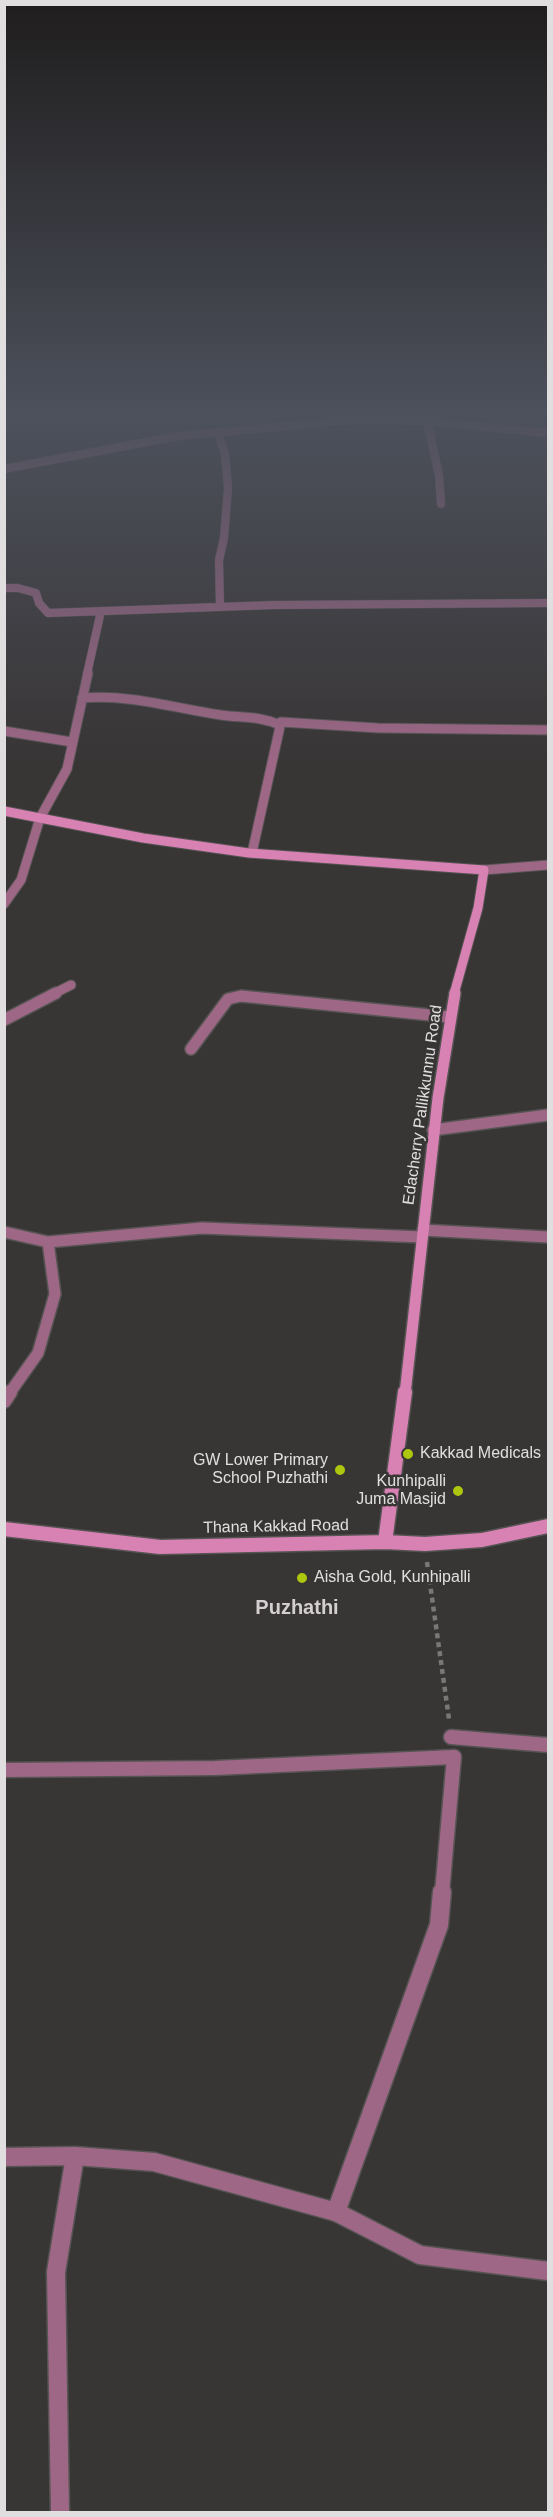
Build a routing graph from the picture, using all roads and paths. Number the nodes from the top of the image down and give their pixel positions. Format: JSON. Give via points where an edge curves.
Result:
{"nodes":[{"id":1,"x":224,"y":535,"type":"edge"},
{"id":2,"x":4,"y":588,"type":"edge"},
{"id":3,"x":549,"y":603,"type":"edge"},
{"id":4,"x":220,"y":607,"type":"junction"},
{"id":5,"x":100,"y":611,"type":"junction"},
{"id":6,"x":82,"y":698,"type":"junction"},
{"id":7,"x":280,"y":725,"type":"junction"},
{"id":8,"x":549,"y":730,"type":"edge"},
{"id":9,"x":4,"y":731,"type":"edge"},
{"id":10,"x":72,"y":742,"type":"junction"},
{"id":11,"x":4,"y":810,"type":"edge"},
{"id":12,"x":40,"y":818,"type":"junction"},
{"id":13,"x":252,"y":853,"type":"junction"},
{"id":14,"x":549,"y":865,"type":"edge"},
{"id":15,"x":484,"y":870,"type":"junction"},
{"id":16,"x":4,"y":904,"type":"edge"},
{"id":17,"x":71,"y":985,"type":"dead end"},
{"id":18,"x":450,"y":1017,"type":"junction"},
{"id":19,"x":4,"y":1020,"type":"edge"},
{"id":20,"x":191,"y":1049,"type":"dead end"},
{"id":21,"x":549,"y":1115,"type":"edge"},
{"id":22,"x":433,"y":1130,"type":"junction"},
{"id":23,"x":4,"y":1232,"type":"edge"},
{"id":24,"x":423,"y":1234,"type":"junction"},
{"id":25,"x":549,"y":1237,"type":"edge"},
{"id":26,"x":48,"y":1242,"type":"junction"},
{"id":27,"x":4,"y":1401,"type":"edge"},
{"id":28,"x":549,"y":1526,"type":"edge"},
{"id":29,"x":4,"y":1529,"type":"edge"},
{"id":30,"x":386,"y":1542,"type":"junction"},
{"id":31,"x":425,"y":1544,"type":"junction"},
{"id":32,"x":451,"y":1737,"type":"joint"},
{"id":33,"x":549,"y":1745,"type":"edge"},
{"id":34,"x":4,"y":1770,"type":"edge"},
{"id":35,"x":75,"y":2156,"type":"junction"},
{"id":36,"x":4,"y":2157,"type":"edge"},
{"id":37,"x":336,"y":2212,"type":"junction"},
{"id":38,"x":549,"y":2271,"type":"edge"},
{"id":39,"x":60,"y":2512,"type":"edge"}],
"edges":[{"from":1,"to":4,"type":"street","via":[[219,560]]},
{"from":2,"to":5,"type":"street","via":[[36,593],[48,613]]},
{"from":3,"to":4,"type":"street"},
{"from":4,"to":5,"type":"street"},
{"from":5,"to":6,"type":"street"},
{"from":6,"to":7,"type":"street","via":[[145,702],[272,720]]},
{"from":6,"to":10,"type":"street"},
{"from":7,"to":8,"type":"street","via":[[282,722],[378,728]]},
{"from":7,"to":13,"type":"street"},
{"from":9,"to":10,"type":"street"},
{"from":10,"to":12,"type":"street","via":[[67,769]]},
{"from":11,"to":12,"type":"main road"},
{"from":12,"to":13,"type":"main road","via":[[122,835]]},
{"from":12,"to":16,"type":"street","via":[[21,880]]},
{"from":13,"to":15,"type":"main road"},
{"from":14,"to":15,"type":"street"},
{"from":15,"to":18,"type":"main road","name":"Edacherry Pallikkunnu Road","via":[[481,898]]},
{"from":17,"to":19,"type":"street"},
{"from":18,"to":20,"type":"street","via":[[241,996],[228,999]]},
{"from":18,"to":22,"type":"main road","name":"Edacherry Pallikkunnu Road"},
{"from":21,"to":22,"type":"street"},
{"from":22,"to":24,"type":"main road","name":"Edacherry Pallikkunnu Road"},
{"from":23,"to":26,"type":"street"},
{"from":24,"to":25,"type":"street"},
{"from":24,"to":26,"type":"street","via":[[202,1228]]},
{"from":24,"to":30,"type":"main road","name":"Edacherry Pallikkunnu Road"},
{"from":26,"to":27,"type":"street","via":[[55,1294],[38,1353]]},
{"from":28,"to":31,"type":"main road","name":"Thana Kakkad Road","via":[[482,1540]]},
{"from":29,"to":30,"type":"main road","name":"Thana Kakkad Road","via":[[160,1547]]},
{"from":30,"to":31,"type":"main road","name":"Thana Kakkad Road"},
{"from":31,"to":32,"type":"path"},
{"from":32,"to":33,"type":"street"},
{"from":34,"to":37,"type":"street","via":[[215,1768],[454,1757],[439,1925]]},
{"from":35,"to":36,"type":"street"},
{"from":35,"to":37,"type":"street","via":[[154,2162]]},
{"from":35,"to":39,"type":"street","via":[[56,2272]]},
{"from":37,"to":38,"type":"street","via":[[420,2255]]}]}
